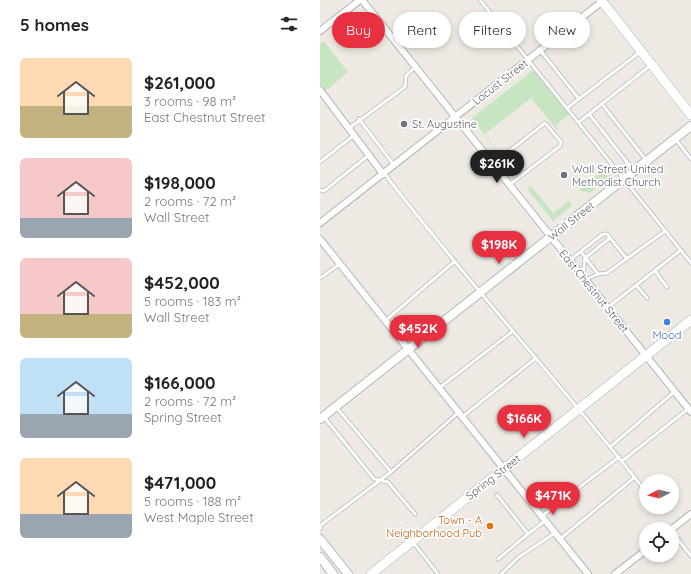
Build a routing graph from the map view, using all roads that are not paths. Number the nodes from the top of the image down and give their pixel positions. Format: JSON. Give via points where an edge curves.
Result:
{"nodes":[{"id":1,"x":361,"y":0,"type":"edge"},
{"id":2,"x":480,"y":0,"type":"edge"},
{"id":3,"x":603,"y":0,"type":"edge"},
{"id":4,"x":320,"y":31,"type":"edge"},
{"id":5,"x":540,"y":50,"type":"junction"},
{"id":6,"x":641,"y":51,"type":"junction"},
{"id":7,"x":528,"y":60,"type":"junction"},
{"id":8,"x":652,"y":64,"type":"junction"},
{"id":9,"x":415,"y":67,"type":"junction"},
{"id":10,"x":321,"y":93,"type":"edge"},
{"id":11,"x":579,"y":99,"type":"junction"},
{"id":12,"x":602,"y":104,"type":"junction"},
{"id":13,"x":567,"y":108,"type":"junction"},
{"id":14,"x":589,"y":114,"type":"junction"},
{"id":15,"x":691,"y":115,"type":"edge"},
{"id":16,"x":455,"y":117,"type":"junction"},
{"id":17,"x":359,"y":119,"type":"junction"},
{"id":18,"x":579,"y":122,"type":"junction"},
{"id":19,"x":691,"y":126,"type":"edge"},
{"id":20,"x":348,"y":129,"type":"junction"},
{"id":21,"x":353,"y":136,"type":"junction"},
{"id":22,"x":675,"y":139,"type":"junction"},
{"id":23,"x":369,"y":155,"type":"junction"},
{"id":24,"x":690,"y":157,"type":"edge"},
{"id":25,"x":647,"y":161,"type":"junction"},
{"id":26,"x":320,"y":162,"type":"edge"},
{"id":27,"x":493,"y":164,"type":"junction"},
{"id":28,"x":394,"y":165,"type":"junction"},
{"id":29,"x":634,"y":171,"type":"junction"},
{"id":30,"x":383,"y":173,"type":"junction"},
{"id":31,"x":624,"y":179,"type":"junction"},
{"id":32,"x":509,"y":185,"type":"junction"},
{"id":33,"x":320,"y":190,"type":"edge"},
{"id":34,"x":320,"y":223,"type":"edge"},
{"id":35,"x":665,"y":231,"type":"junction"},
{"id":36,"x":551,"y":237,"type":"junction"},
{"id":37,"x":610,"y":238,"type":"junction"},
{"id":38,"x":320,"y":239,"type":"edge"},
{"id":39,"x":681,"y":250,"type":"junction"},
{"id":40,"x":581,"y":252,"type":"junction"},
{"id":41,"x":585,"y":258,"type":"junction"},
{"id":42,"x":627,"y":259,"type":"junction"},
{"id":43,"x":570,"y":260,"type":"junction"},
{"id":44,"x":455,"y":261,"type":"junction"},
{"id":45,"x":691,"y":263,"type":"edge"},
{"id":46,"x":340,"y":264,"type":"junction"},
{"id":47,"x":655,"y":271,"type":"junction"},
{"id":48,"x":598,"y":274,"type":"junction"},
{"id":49,"x":320,"y":278,"type":"edge"},
{"id":50,"x":584,"y":279,"type":"junction"},
{"id":51,"x":636,"y":285,"type":"junction"},
{"id":52,"x":667,"y":287,"type":"dead end"},
{"id":53,"x":480,"y":293,"type":"junction"},
{"id":54,"x":647,"y":298,"type":"dead end"},
{"id":55,"x":607,"y":308,"type":"junction"},
{"id":56,"x":691,"y":320,"type":"edge"},
{"id":57,"x":385,"y":321,"type":"junction"},
{"id":58,"x":513,"y":331,"type":"junction"},
{"id":59,"x":408,"y":350,"type":"junction"},
{"id":60,"x":646,"y":356,"type":"junction"},
{"id":61,"x":536,"y":358,"type":"junction"},
{"id":62,"x":439,"y":388,"type":"junction"},
{"id":63,"x":675,"y":392,"type":"junction"},
{"id":64,"x":336,"y":407,"type":"junction"},
{"id":65,"x":580,"y":408,"type":"junction"},
{"id":66,"x":690,"y":410,"type":"edge"},
{"id":67,"x":460,"y":414,"type":"junction"},
{"id":68,"x":322,"y":418,"type":"edge"},
{"id":69,"x":610,"y":447,"type":"junction"},
{"id":70,"x":619,"y":457,"type":"junction"},
{"id":71,"x":622,"y":461,"type":"junction"},
{"id":72,"x":504,"y":468,"type":"junction"},
{"id":73,"x":391,"y":472,"type":"junction"},
{"id":74,"x":635,"y":478,"type":"junction"},
{"id":75,"x":382,"y":481,"type":"junction"},
{"id":76,"x":639,"y":483,"type":"edge"},
{"id":77,"x":497,"y":494,"type":"dead end"},
{"id":78,"x":415,"y":514,"type":"dead end"},
{"id":79,"x":691,"y":514,"type":"edge"},
{"id":80,"x":544,"y":518,"type":"junction"},
{"id":81,"x":679,"y":523,"type":"edge"},
{"id":82,"x":320,"y":529,"type":"edge"},
{"id":83,"x":555,"y":533,"type":"junction"},
{"id":84,"x":528,"y":534,"type":"junction"},
{"id":85,"x":320,"y":539,"type":"edge"},
{"id":86,"x":560,"y":539,"type":"junction"},
{"id":87,"x":412,"y":541,"type":"junction"},
{"id":88,"x":679,"y":541,"type":"edge"},
{"id":89,"x":639,"y":555,"type":"edge"},
{"id":90,"x":691,"y":556,"type":"edge"},
{"id":91,"x":320,"y":558,"type":"edge"},
{"id":92,"x":498,"y":559,"type":"dead end"},
{"id":93,"x":333,"y":574,"type":"edge"},
{"id":94,"x":348,"y":574,"type":"edge"},
{"id":95,"x":371,"y":574,"type":"edge"},
{"id":96,"x":438,"y":574,"type":"edge"},
{"id":97,"x":501,"y":574,"type":"edge"},
{"id":98,"x":588,"y":574,"type":"edge"},
{"id":99,"x":615,"y":574,"type":"edge"}],
"edges":[{"from":1,"to":4,"type":"street"},
{"from":1,"to":9,"type":"street","name":"East Chestnut Street"},
{"from":2,"to":7,"type":"lane"},
{"from":3,"to":5,"type":"street","name":"Locust Street"},
{"from":3,"to":6,"type":"main road"},
{"from":5,"to":7,"type":"street","name":"Locust Street"},
{"from":5,"to":11,"type":"lane"},
{"from":6,"to":8,"type":"main road"},
{"from":6,"to":11,"type":"lane"},
{"from":7,"to":13,"type":"lane"},
{"from":7,"to":16,"type":"street","name":"Locust Street"},
{"from":8,"to":12,"type":"lane"},
{"from":8,"to":15,"type":"main road"},
{"from":9,"to":16,"type":"street","name":"East Chestnut Street"},
{"from":9,"to":17,"type":"lane","via":[[406,76],[404,87],[400,91]]},
{"from":10,"to":20,"type":"street"},
{"from":11,"to":13,"type":"lane"},
{"from":12,"to":14,"type":"lane"},
{"from":12,"to":25,"type":"lane"},
{"from":13,"to":18,"type":"lane"},
{"from":14,"to":18,"type":"lane"},
{"from":14,"to":29,"type":"lane"},
{"from":16,"to":27,"type":"street","name":"East Chestnut Street"},
{"from":16,"to":28,"type":"street","name":"Locust Street"},
{"from":17,"to":20,"type":"lane"},
{"from":17,"to":28,"type":"lane"},
{"from":18,"to":31,"type":"lane"},
{"from":19,"to":22,"type":"street","name":"Wall Street"},
{"from":20,"to":21,"type":"street"},
{"from":21,"to":23,"type":"street"},
{"from":21,"to":26,"type":"lane"},
{"from":22,"to":24,"type":"lane"},
{"from":22,"to":25,"type":"street","name":"Wall Street"},
{"from":23,"to":30,"type":"street"},
{"from":23,"to":33,"type":"lane","via":[[324,191]]},
{"from":25,"to":29,"type":"street","name":"Wall Street"},
{"from":27,"to":32,"type":"street","name":"East Chestnut Street"},
{"from":27,"to":32,"type":"lane","via":[[545,123],[561,142],[560,146]]},
{"from":28,"to":30,"type":"street","name":"Locust Street"},
{"from":29,"to":31,"type":"street","name":"Wall Street"},
{"from":30,"to":34,"type":"street","name":"Locust Street"},
{"from":30,"to":44,"type":"lane"},
{"from":31,"to":35,"type":"lane"},
{"from":31,"to":36,"type":"street","name":"Wall Street"},
{"from":32,"to":36,"type":"street","name":"East Chestnut Street"},
{"from":35,"to":39,"type":"lane"},
{"from":35,"to":42,"type":"lane"},
{"from":36,"to":43,"type":"street","name":"East Chestnut Street"},
{"from":36,"to":53,"type":"street","name":"Wall Street"},
{"from":37,"to":40,"type":"lane","via":[[604,234]]},
{"from":37,"to":41,"type":"lane"},
{"from":37,"to":42,"type":"lane"},
{"from":38,"to":46,"type":"street"},
{"from":39,"to":45,"type":"lane"},
{"from":39,"to":47,"type":"lane"},
{"from":40,"to":41,"type":"lane"},
{"from":40,"to":43,"type":"lane"},
{"from":41,"to":48,"type":"lane"},
{"from":41,"to":50,"type":"lane"},
{"from":42,"to":48,"type":"lane","via":[[607,273]]},
{"from":43,"to":50,"type":"street","name":"East Chestnut Street"},
{"from":44,"to":53,"type":"lane"},
{"from":44,"to":57,"type":"lane"},
{"from":46,"to":49,"type":"lane"},
{"from":46,"to":57,"type":"street"},
{"from":47,"to":51,"type":"lane"},
{"from":47,"to":52,"type":"lane"},
{"from":48,"to":50,"type":"lane"},
{"from":50,"to":55,"type":"street","name":"East Chestnut Street"},
{"from":51,"to":54,"type":"lane"},
{"from":51,"to":55,"type":"lane"},
{"from":53,"to":58,"type":"lane"},
{"from":53,"to":59,"type":"street","name":"Wall Street"},
{"from":55,"to":60,"type":"street","name":"East Chestnut Street"},
{"from":56,"to":60,"type":"main road","name":"Spring Street"},
{"from":57,"to":59,"type":"street"},
{"from":58,"to":61,"type":"lane"},
{"from":58,"to":62,"type":"lane"},
{"from":59,"to":62,"type":"street"},
{"from":59,"to":64,"type":"street","name":"Wall Street"},
{"from":60,"to":63,"type":"street","name":"East Chestnut Street"},
{"from":60,"to":65,"type":"main road","name":"Spring Street"},
{"from":61,"to":65,"type":"lane"},
{"from":61,"to":67,"type":"lane"},
{"from":62,"to":67,"type":"street"},
{"from":63,"to":66,"type":"street","name":"East Chestnut Street"},
{"from":63,"to":69,"type":"lane"},
{"from":64,"to":68,"type":"street","name":"Wall Street"},
{"from":64,"to":73,"type":"lane"},
{"from":65,"to":69,"type":"lane"},
{"from":65,"to":72,"type":"main road","name":"Spring Street"},
{"from":66,"to":71,"type":"lane"},
{"from":67,"to":72,"type":"street"},
{"from":67,"to":73,"type":"lane"},
{"from":68,"to":75,"type":"lane","via":[[374,479]]},
{"from":69,"to":70,"type":"lane"},
{"from":70,"to":71,"type":"lane"},
{"from":70,"to":80,"type":"lane"},
{"from":71,"to":74,"type":"lane"},
{"from":72,"to":80,"type":"street"},
{"from":72,"to":87,"type":"main road","name":"Spring Street"},
{"from":73,"to":75,"type":"lane"},
{"from":74,"to":76,"type":"lane"},
{"from":74,"to":86,"type":"lane"},
{"from":75,"to":78,"type":"lane","via":[[388,482]]},
{"from":75,"to":82,"type":"lane","via":[[321,525]]},
{"from":77,"to":84,"type":"lane"},
{"from":79,"to":81,"type":"street"},
{"from":80,"to":83,"type":"street"},
{"from":80,"to":84,"type":"lane"},
{"from":83,"to":86,"type":"street"},
{"from":83,"to":97,"type":"lane","via":[[519,557]]},
{"from":84,"to":92,"type":"lane"},
{"from":85,"to":94,"type":"street"},
{"from":86,"to":98,"type":"street"},
{"from":87,"to":95,"type":"main road","name":"Spring Street"},
{"from":87,"to":96,"type":"lane"},
{"from":88,"to":90,"type":"lane"},
{"from":89,"to":99,"type":"street"},
{"from":91,"to":93,"type":"street"}]}
